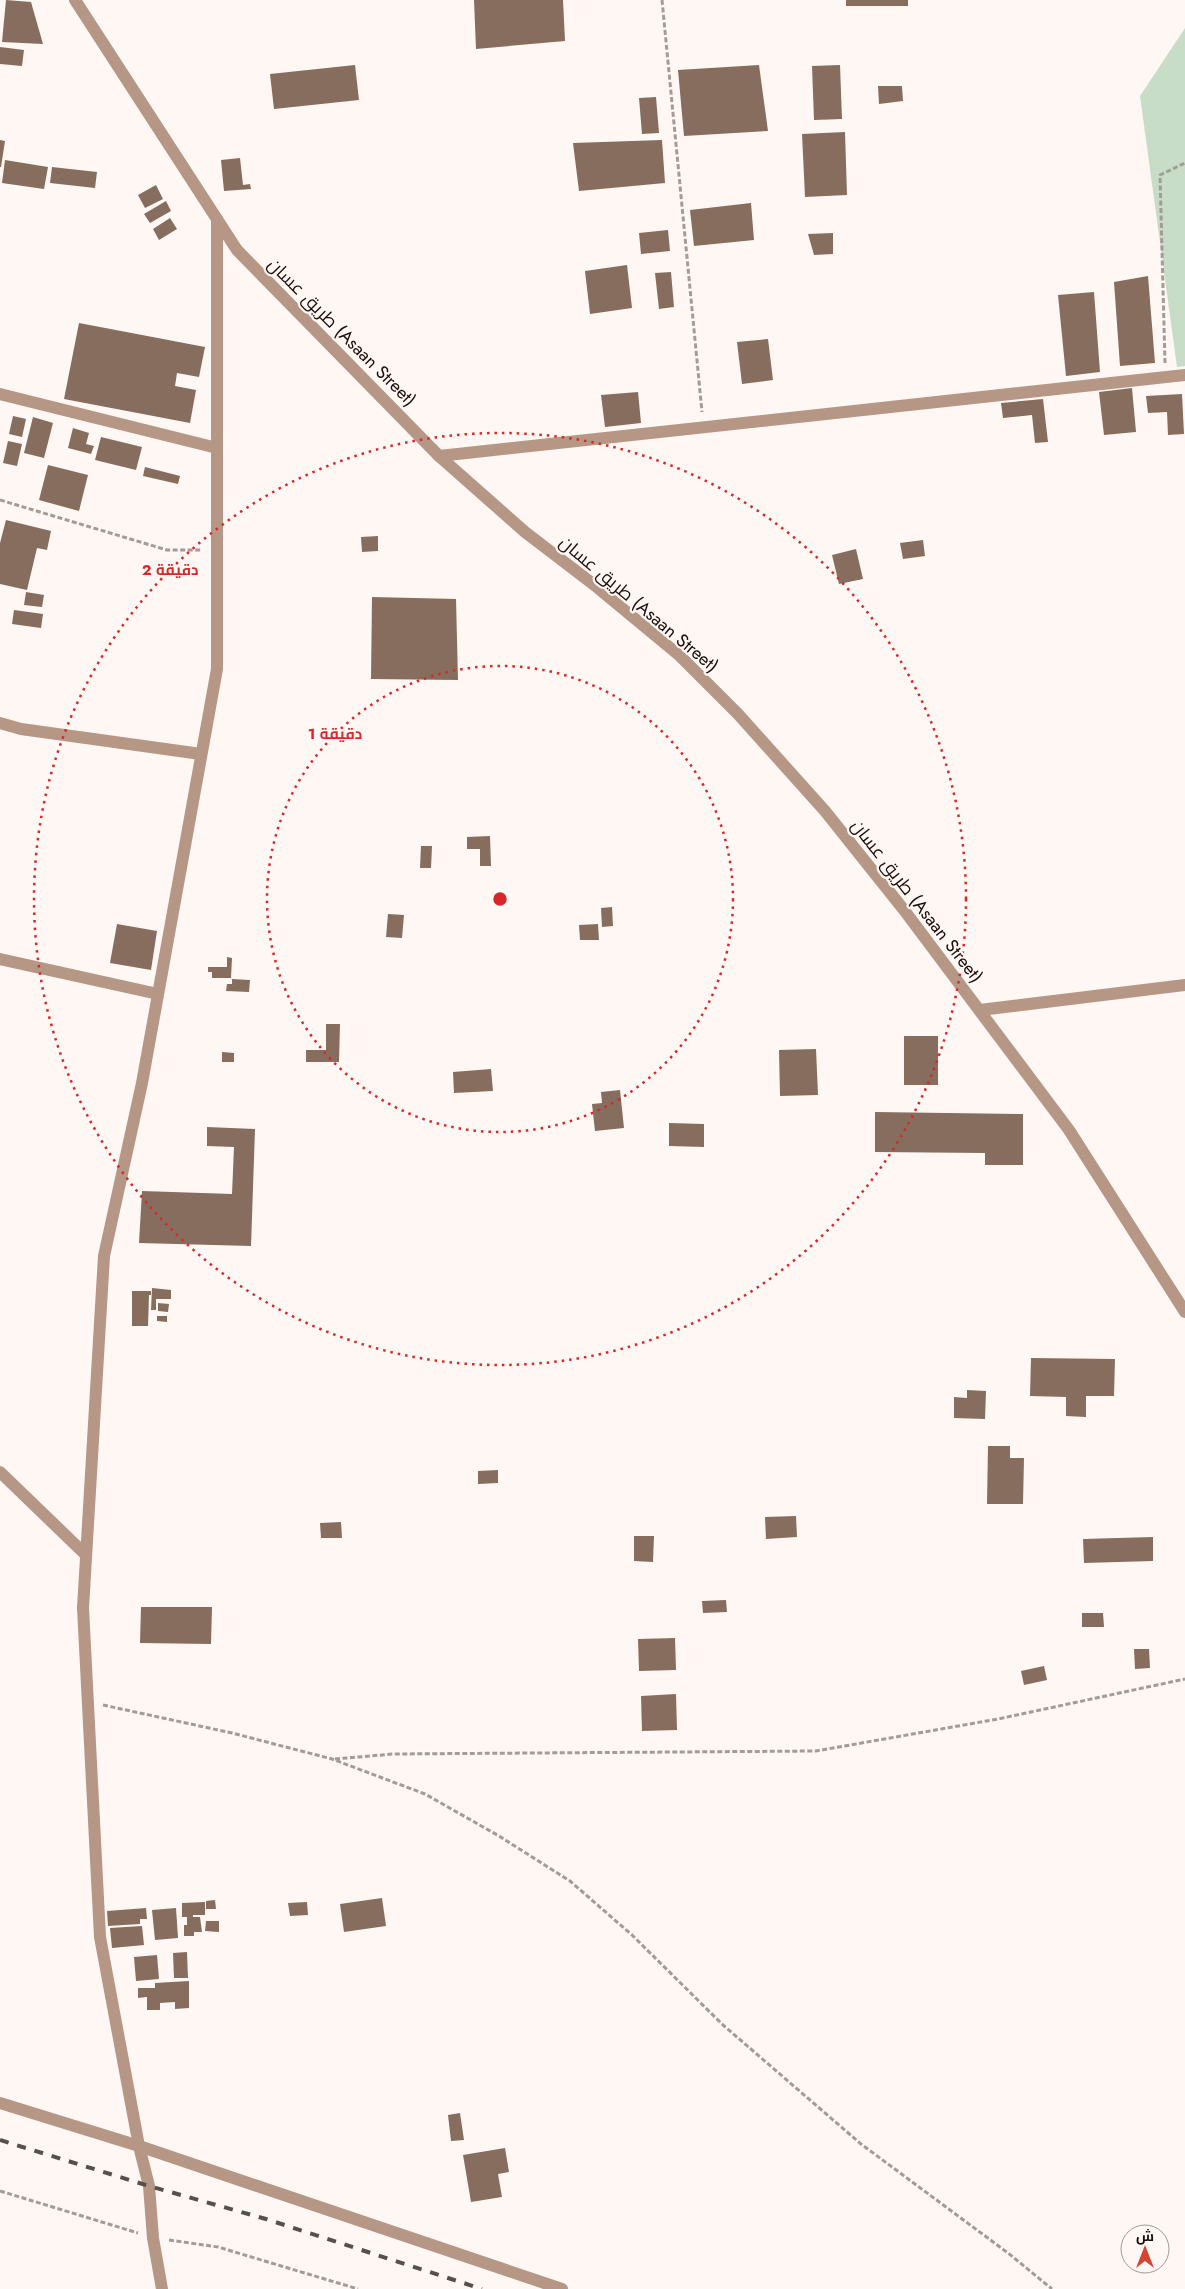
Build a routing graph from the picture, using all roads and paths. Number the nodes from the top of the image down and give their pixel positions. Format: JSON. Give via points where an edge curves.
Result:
{"nodes":[{"id":1,"x":75,"y":0,"type":"edge"},
{"id":2,"x":662,"y":0,"type":"edge"},
{"id":3,"x":1185,"y":163,"type":"edge"},
{"id":4,"x":217,"y":219,"type":"junction"},
{"id":5,"x":1185,"y":376,"type":"edge"},
{"id":6,"x":1165,"y":378,"type":"junction"},
{"id":7,"x":0,"y":394,"type":"edge"},
{"id":8,"x":703,"y":426,"type":"junction"},
{"id":9,"x":217,"y":448,"type":"junction"},
{"id":10,"x":439,"y":456,"type":"junction"},
{"id":11,"x":0,"y":500,"type":"edge"},
{"id":12,"x":217,"y":550,"type":"junction"},
{"id":13,"x":0,"y":723,"type":"edge"},
{"id":14,"x":201,"y":754,"type":"junction"},
{"id":15,"x":0,"y":959,"type":"edge"},
{"id":16,"x":1185,"y":985,"type":"edge"},
{"id":17,"x":158,"y":994,"type":"junction"},
{"id":18,"x":980,"y":1010,"type":"junction"},
{"id":19,"x":1185,"y":1312,"type":"edge"},
{"id":20,"x":0,"y":1472,"type":"edge"},
{"id":21,"x":86,"y":1555,"type":"junction"},
{"id":22,"x":1185,"y":1679,"type":"edge"},
{"id":23,"x":88,"y":1702,"type":"junction"},
{"id":24,"x":332,"y":1759,"type":"junction"},
{"id":25,"x":0,"y":2103,"type":"edge"},
{"id":26,"x":139,"y":2146,"type":"junction"},
{"id":27,"x":0,"y":2191,"type":"edge"},
{"id":28,"x":153,"y":2238,"type":"junction"},
{"id":29,"x":162,"y":2289,"type":"edge"},
{"id":30,"x":358,"y":2289,"type":"edge"},
{"id":31,"x":562,"y":2289,"type":"edge"},
{"id":32,"x":1052,"y":2289,"type":"edge"}],
"edges":[{"from":1,"to":4,"type":"street","name":"طريق عسان (Asaan Street)"},
{"from":2,"to":8,"type":"path"},
{"from":3,"to":6,"type":"path","via":[[1160,175]]},
{"from":4,"to":9,"type":"street"},
{"from":4,"to":10,"type":"street","name":"طريق عسان (Asaan Street)","via":[[237,250]]},
{"from":5,"to":6,"type":"street"},
{"from":6,"to":8,"type":"street"},
{"from":7,"to":9,"type":"street"},
{"from":8,"to":10,"type":"street"},
{"from":9,"to":12,"type":"street"},
{"from":10,"to":18,"type":"street","name":"طريق عسان (Asaan Street)","via":[[525,532],[680,656],[738,714],[825,811]]},
{"from":11,"to":12,"type":"path","via":[[167,550]]},
{"from":12,"to":14,"type":"street","via":[[217,668]]},
{"from":13,"to":14,"type":"street","via":[[21,729]]},
{"from":14,"to":17,"type":"street"},
{"from":15,"to":17,"type":"street"},
{"from":16,"to":18,"type":"street"},
{"from":17,"to":21,"type":"street","via":[[104,1256]]},
{"from":18,"to":19,"type":"street","name":"طريق عسان (Asaan Street)","via":[[1069,1130]]},
{"from":20,"to":21,"type":"street"},
{"from":21,"to":23,"type":"street","via":[[83,1608]]},
{"from":22,"to":24,"type":"path","via":[[998,1719],[816,1751],[393,1754]]},
{"from":23,"to":24,"type":"path","via":[[232,1733]]},
{"from":23,"to":26,"type":"street","via":[[100,1937]]},
{"from":24,"to":32,"type":"path","via":[[425,1794],[570,1881],[632,1935],[723,2025],[861,2144]]},
{"from":25,"to":26,"type":"street"},
{"from":26,"to":28,"type":"street","via":[[149,2186]]},
{"from":26,"to":31,"type":"street"},
{"from":27,"to":28,"type":"path"},
{"from":28,"to":29,"type":"street"},
{"from":28,"to":30,"type":"path","via":[[218,2248]]}]}
